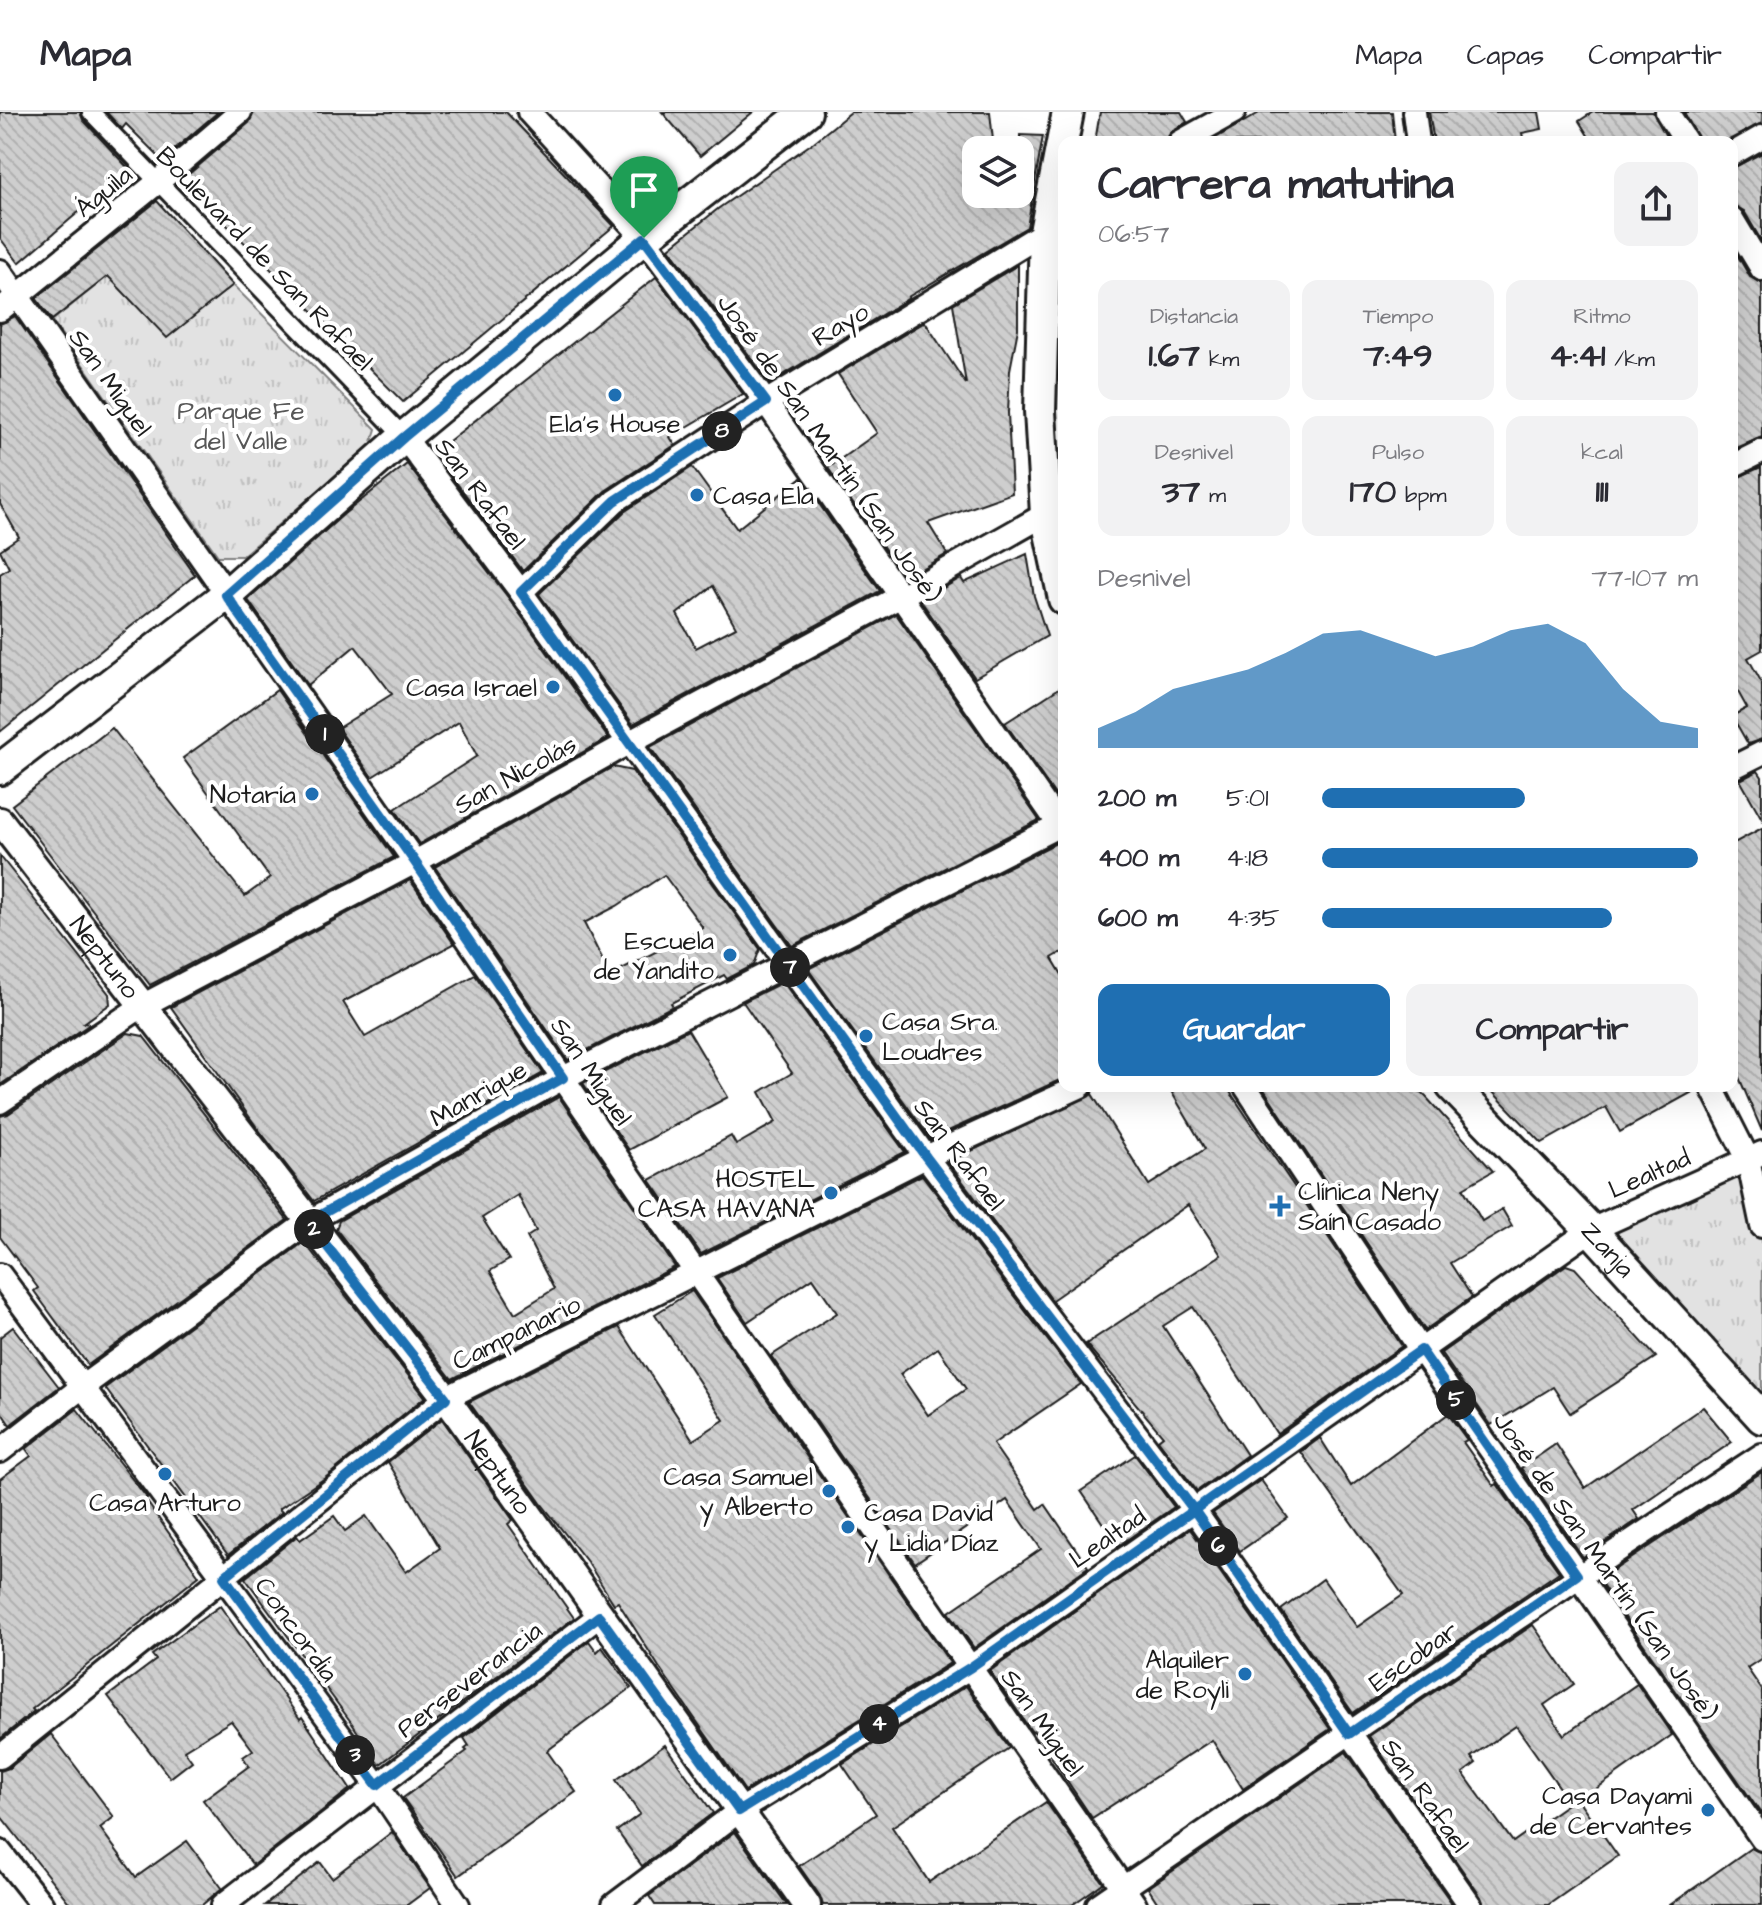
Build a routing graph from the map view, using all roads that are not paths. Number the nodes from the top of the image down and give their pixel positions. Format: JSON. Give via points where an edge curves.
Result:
{"nodes":[{"id":1,"x":91,"y":112,"type":"edge"},
{"id":2,"x":240,"y":112,"type":"edge"},
{"id":3,"x":529,"y":112,"type":"edge"},
{"id":4,"x":806,"y":112,"type":"edge"},
{"id":5,"x":1068,"y":112,"type":"edge"},
{"id":6,"x":1234,"y":112,"type":"edge"},
{"id":7,"x":1414,"y":112,"type":"edge"},
{"id":8,"x":1667,"y":112,"type":"edge"},
{"id":9,"x":1064,"y":136,"type":"edge"},
{"id":10,"x":1191,"y":136,"type":"edge"},
{"id":11,"x":1417,"y":136,"type":"edge"},
{"id":12,"x":1682,"y":136,"type":"edge"},
{"id":13,"x":1762,"y":137,"type":"edge"},
{"id":14,"x":1738,"y":151,"type":"edge"},
{"id":15,"x":1058,"y":177,"type":"edge"},
{"id":16,"x":158,"y":182,"type":"junction"},
{"id":17,"x":1052,"y":216,"type":"edge"},
{"id":18,"x":1738,"y":229,"type":"edge"},
{"id":19,"x":644,"y":238,"type":"junction"},
{"id":20,"x":1762,"y":269,"type":"edge"},
{"id":21,"x":0,"y":271,"type":"edge"},
{"id":22,"x":9,"y":304,"type":"edge"},
{"id":23,"x":766,"y":402,"type":"junction"},
{"id":24,"x":404,"y":437,"type":"junction"},
{"id":25,"x":1762,"y":451,"type":"edge"},
{"id":26,"x":1738,"y":463,"type":"edge"},
{"id":27,"x":1055,"y":509,"type":"edge"},
{"id":28,"x":1058,"y":539,"type":"edge"},
{"id":29,"x":521,"y":592,"type":"junction"},
{"id":30,"x":226,"y":595,"type":"junction"},
{"id":31,"x":901,"y":596,"type":"junction"},
{"id":32,"x":628,"y":743,"type":"junction"},
{"id":33,"x":1762,"y":753,"type":"edge"},
{"id":34,"x":1738,"y":765,"type":"edge"},
{"id":35,"x":0,"y":769,"type":"edge"},
{"id":36,"x":0,"y":821,"type":"edge"},
{"id":37,"x":1058,"y":821,"type":"edge"},
{"id":38,"x":1058,"y":829,"type":"edge"},
{"id":39,"x":415,"y":862,"type":"junction"},
{"id":40,"x":787,"y":964,"type":"junction"},
{"id":41,"x":142,"y":1006,"type":"junction"},
{"id":42,"x":563,"y":1078,"type":"junction"},
{"id":43,"x":1068,"y":1092,"type":"edge"},
{"id":44,"x":1249,"y":1092,"type":"edge"},
{"id":45,"x":1458,"y":1092,"type":"edge"},
{"id":46,"x":1715,"y":1092,"type":"edge"},
{"id":47,"x":0,"y":1102,"type":"edge"},
{"id":48,"x":1755,"y":1156,"type":"edge"},
{"id":49,"x":926,"y":1157,"type":"junction"},
{"id":50,"x":308,"y":1222,"type":"junction"},
{"id":51,"x":1762,"y":1226,"type":"edge"},
{"id":52,"x":1591,"y":1230,"type":"junction"},
{"id":53,"x":697,"y":1274,"type":"junction"},
{"id":54,"x":0,"y":1275,"type":"edge"},
{"id":55,"x":1421,"y":1350,"type":"junction"},
{"id":56,"x":82,"y":1387,"type":"junction"},
{"id":57,"x":446,"y":1398,"type":"junction"},
{"id":58,"x":1762,"y":1418,"type":"edge"},
{"id":59,"x":0,"y":1451,"type":"edge"},
{"id":60,"x":1762,"y":1455,"type":"edge"},
{"id":61,"x":1194,"y":1510,"type":"junction"},
{"id":62,"x":1577,"y":1575,"type":"junction"},
{"id":63,"x":224,"y":1577,"type":"junction"},
{"id":64,"x":599,"y":1616,"type":"junction"},
{"id":65,"x":971,"y":1667,"type":"junction"},
{"id":66,"x":1349,"y":1734,"type":"junction"},
{"id":67,"x":0,"y":1757,"type":"edge"},
{"id":68,"x":377,"y":1785,"type":"junction"},
{"id":69,"x":739,"y":1811,"type":"junction"},
{"id":70,"x":1762,"y":1839,"type":"edge"},
{"id":71,"x":0,"y":1852,"type":"edge"},
{"id":72,"x":1129,"y":1896,"type":"edge"},
{"id":73,"x":42,"y":1905,"type":"edge"},
{"id":74,"x":223,"y":1905,"type":"edge"},
{"id":75,"x":458,"y":1905,"type":"edge"},
{"id":76,"x":614,"y":1905,"type":"edge"},
{"id":77,"x":807,"y":1905,"type":"edge"},
{"id":78,"x":1098,"y":1905,"type":"edge"},
{"id":79,"x":1470,"y":1905,"type":"edge"}],
"edges":[{"from":1,"to":16,"type":"street","name":"Boulevard de San Rafael"},
{"from":2,"to":16,"type":"street","name":"Águila"},
{"from":3,"to":19,"type":"street","name":"José de San Martín (San José)"},
{"from":4,"to":19,"type":"main road"},
{"from":5,"to":9,"type":"main road"},
{"from":6,"to":10,"type":"street"},
{"from":7,"to":11,"type":"street"},
{"from":8,"to":12,"type":"street"},
{"from":13,"to":14,"type":"street"},
{"from":15,"to":17,"type":"main road"},
{"from":16,"to":22,"type":"street","name":"Águila"},
{"from":16,"to":24,"type":"street","name":"Boulevard de San Rafael"},
{"from":17,"to":23,"type":"street","name":"Rayo"},
{"from":17,"to":27,"type":"main road","via":[[1040,411]]},
{"from":18,"to":20,"type":"street"},
{"from":19,"to":23,"type":"street","name":"José de San Martín (San José)"},
{"from":19,"to":24,"type":"main road"},
{"from":21,"to":22,"type":"street","name":"San Miguel"},
{"from":22,"to":30,"type":"street","name":"San Miguel"},
{"from":23,"to":29,"type":"street","name":"Rayo","via":[[615,501]]},
{"from":23,"to":31,"type":"street","name":"José de San Martín (San José)"},
{"from":24,"to":29,"type":"street","name":"San Rafael"},
{"from":24,"to":30,"type":"main road"},
{"from":25,"to":26,"type":"street"},
{"from":27,"to":28,"type":"main road"},
{"from":27,"to":31,"type":"street","name":"San Nicolás"},
{"from":29,"to":32,"type":"street","name":"San Rafael"},
{"from":30,"to":35,"type":"main road"},
{"from":30,"to":39,"type":"street","name":"San Miguel"},
{"from":31,"to":32,"type":"street","name":"San Nicolás"},
{"from":31,"to":37,"type":"street","name":"José de San Martín (San José)"},
{"from":32,"to":39,"type":"street","name":"San Nicolás"},
{"from":32,"to":40,"type":"street","name":"San Rafael"},
{"from":33,"to":34,"type":"street"},
{"from":36,"to":41,"type":"street","name":"Neptuno"},
{"from":38,"to":40,"type":"street","name":"Manrique"},
{"from":39,"to":41,"type":"street","name":"San Nicolás"},
{"from":39,"to":42,"type":"street","name":"San Miguel"},
{"from":40,"to":42,"type":"street","name":"Manrique"},
{"from":40,"to":49,"type":"street","name":"San Rafael"},
{"from":41,"to":47,"type":"street","name":"San Nicolás"},
{"from":41,"to":50,"type":"street","name":"Neptuno"},
{"from":42,"to":50,"type":"street","name":"Manrique"},
{"from":42,"to":53,"type":"street","name":"San Miguel"},
{"from":43,"to":49,"type":"street","name":"Campanario"},
{"from":44,"to":55,"type":"street","name":"José de San Martín (San José)"},
{"from":45,"to":52,"type":"main road","name":"Zanja"},
{"from":46,"to":48,"type":"street"},
{"from":48,"to":51,"type":"street"},
{"from":48,"to":52,"type":"street","name":"Lealtad"},
{"from":49,"to":53,"type":"street","name":"Campanario"},
{"from":49,"to":61,"type":"street","name":"San Rafael"},
{"from":50,"to":56,"type":"street","name":"Manrique"},
{"from":50,"to":57,"type":"street","name":"Neptuno"},
{"from":52,"to":55,"type":"street","name":"Lealtad"},
{"from":52,"to":58,"type":"main road","name":"Zanja"},
{"from":53,"to":57,"type":"street","name":"Campanario"},
{"from":53,"to":65,"type":"street","name":"San Miguel"},
{"from":54,"to":56,"type":"street","name":"Concordia"},
{"from":55,"to":61,"type":"street","name":"Lealtad"},
{"from":55,"to":62,"type":"street","name":"José de San Martín (San José)"},
{"from":56,"to":59,"type":"street","name":"Manrique"},
{"from":56,"to":63,"type":"street","name":"Concordia"},
{"from":57,"to":63,"type":"street","name":"Campanario"},
{"from":57,"to":64,"type":"street","name":"Neptuno"},
{"from":60,"to":62,"type":"street","name":"Escobar"},
{"from":61,"to":65,"type":"street","name":"Lealtad"},
{"from":61,"to":66,"type":"street","name":"San Rafael"},
{"from":62,"to":66,"type":"street","name":"Escobar"},
{"from":62,"to":70,"type":"street","name":"José de San Martín (San José)"},
{"from":63,"to":67,"type":"street","name":"Campanario"},
{"from":63,"to":68,"type":"street","name":"Concordia"},
{"from":64,"to":68,"type":"street","name":"Perseverancia"},
{"from":64,"to":69,"type":"street","name":"Neptuno"},
{"from":65,"to":69,"type":"street","name":"Lealtad"},
{"from":65,"to":72,"type":"street","name":"San Miguel"},
{"from":66,"to":72,"type":"street","name":"Escobar"},
{"from":66,"to":79,"type":"street","name":"San Rafael"},
{"from":68,"to":74,"type":"street","name":"Perseverancia"},
{"from":68,"to":75,"type":"street","name":"Concordia"},
{"from":69,"to":76,"type":"street","name":"Lealtad"},
{"from":69,"to":77,"type":"street","name":"Neptuno"},
{"from":71,"to":73,"type":"street"},
{"from":72,"to":78,"type":"street","name":"Escobar"}]}
